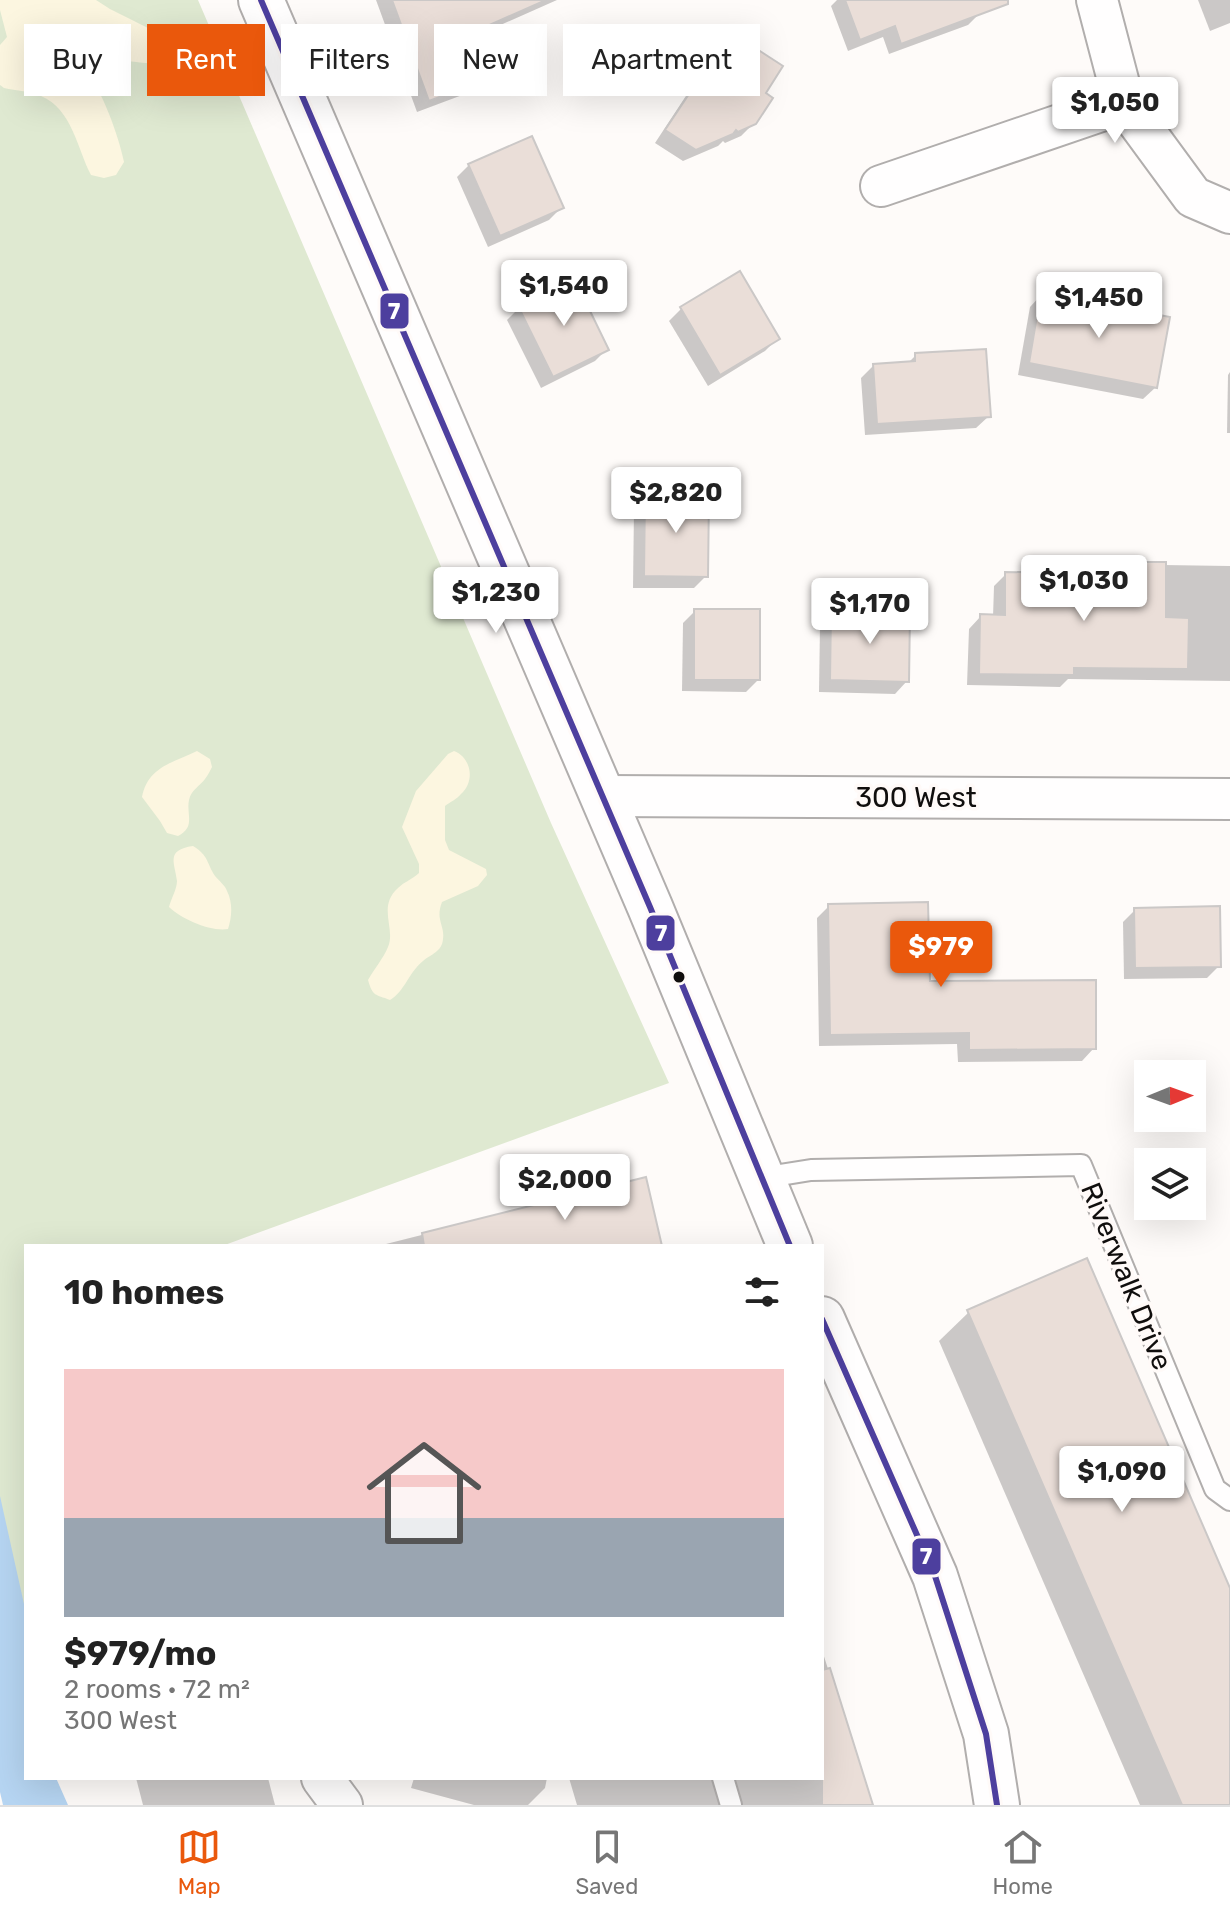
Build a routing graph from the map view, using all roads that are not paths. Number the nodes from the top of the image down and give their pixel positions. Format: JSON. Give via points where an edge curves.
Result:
{"nodes":[{"id":1,"x":261,"y":0,"type":"edge"},
{"id":2,"x":1097,"y":0,"type":"edge"},
{"id":3,"x":1124,"y":103,"type":"junction"},
{"id":4,"x":881,"y":186,"type":"dead end"},
{"id":5,"x":1230,"y":213,"type":"edge"},
{"id":6,"x":602,"y":796,"type":"junction"},
{"id":7,"x":1230,"y":799,"type":"edge"},
{"id":8,"x":762,"y":1178,"type":"junction"},
{"id":9,"x":789,"y":1244,"type":"edge"},
{"id":10,"x":824,"y":1324,"type":"edge"},
{"id":11,"x":1230,"y":1500,"type":"edge"},
{"id":12,"x":323,"y":1780,"type":"edge"},
{"id":13,"x":724,"y":1780,"type":"edge"},
{"id":14,"x":342,"y":1805,"type":"edge"},
{"id":15,"x":731,"y":1805,"type":"edge"},
{"id":16,"x":997,"y":1805,"type":"edge"}],
"edges":[{"from":1,"to":6,"type":"street"},
{"from":2,"to":3,"type":"street"},
{"from":3,"to":4,"type":"street"},
{"from":3,"to":5,"type":"street","via":[[1193,197]]},
{"from":6,"to":7,"type":"street","name":"300 West"},
{"from":6,"to":8,"type":"street"},
{"from":8,"to":9,"type":"street"},
{"from":8,"to":11,"type":"lane","name":"Riverwalk Drive","via":[[811,1170],[1081,1165],[1215,1489]]},
{"from":10,"to":16,"type":"street","via":[[935,1576],[986,1734]]},
{"from":12,"to":14,"type":"street"},
{"from":13,"to":15,"type":"lane"}]}
